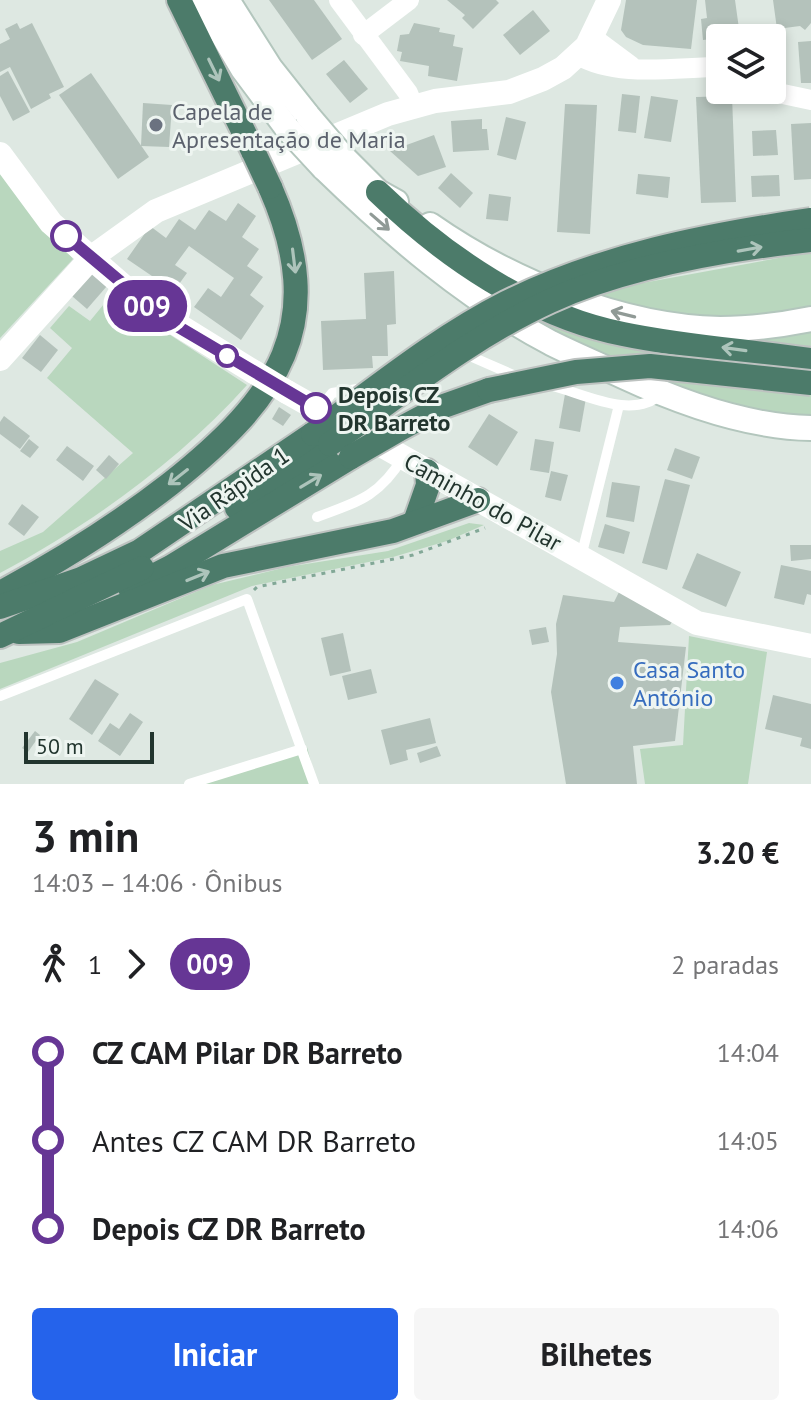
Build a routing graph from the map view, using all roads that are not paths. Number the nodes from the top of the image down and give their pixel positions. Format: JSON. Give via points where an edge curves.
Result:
{"nodes":[{"id":1,"x":179,"y":0,"type":"edge"},
{"id":2,"x":202,"y":0,"type":"edge"},
{"id":3,"x":227,"y":0,"type":"edge"},
{"id":4,"x":339,"y":0,"type":"edge"},
{"id":5,"x":409,"y":0,"type":"edge"},
{"id":6,"x":609,"y":0,"type":"edge"},
{"id":7,"x":363,"y":35,"type":"junction"},
{"id":8,"x":585,"y":46,"type":"junction"},
{"id":9,"x":706,"y":68,"type":"edge"},
{"id":10,"x":786,"y":95,"type":"edge"},
{"id":11,"x":811,"y":100,"type":"edge"},
{"id":12,"x":413,"y":105,"type":"junction"},
{"id":13,"x":0,"y":154,"type":"edge"},
{"id":14,"x":334,"y":163,"type":"junction"},
{"id":15,"x":378,"y":192,"type":"junction"},
{"id":16,"x":811,"y":220,"type":"edge"},
{"id":17,"x":811,"y":240,"type":"edge"},
{"id":18,"x":92,"y":257,"type":"junction"},
{"id":19,"x":811,"y":319,"type":"edge"},
{"id":20,"x":0,"y":359,"type":"edge"},
{"id":21,"x":811,"y":360,"type":"edge"},
{"id":22,"x":811,"y":383,"type":"edge"},
{"id":23,"x":661,"y":394,"type":"junction"},
{"id":24,"x":619,"y":405,"type":"junction"},
{"id":25,"x":319,"y":410,"type":"junction"},
{"id":26,"x":811,"y":428,"type":"edge"},
{"id":27,"x":322,"y":439,"type":"junction"},
{"id":28,"x":403,"y":457,"type":"junction"},
{"id":29,"x":427,"y":471,"type":"junction"},
{"id":30,"x":478,"y":500,"type":"junction"},
{"id":31,"x":317,"y":517,"type":"dead end"},
{"id":32,"x":415,"y":522,"type":"junction"},
{"id":33,"x":581,"y":557,"type":"junction"},
{"id":34,"x":0,"y":593,"type":"edge"},
{"id":35,"x":0,"y":607,"type":"edge"},
{"id":36,"x":6,"y":635,"type":"edge"},
{"id":37,"x":811,"y":646,"type":"edge"},
{"id":38,"x":0,"y":696,"type":"edge"},
{"id":39,"x":302,"y":749,"type":"junction"},
{"id":40,"x":189,"y":784,"type":"edge"},
{"id":41,"x":314,"y":784,"type":"edge"}],
"edges":[{"from":1,"to":34,"type":"highway","one_way":true,"bridge":true,"via":[[270,187],[293,250],[292,329],[261,398],[218,445],[65,559]]},
{"from":2,"to":14,"type":"street","bridge":true,"via":[[243,69],[287,128]]},
{"from":3,"to":14,"type":"street","bridge":true,"via":[[308,116]]},
{"from":4,"to":7,"type":"street"},
{"from":5,"to":7,"type":"street"},
{"from":6,"to":8,"type":"street"},
{"from":7,"to":12,"type":"street"},
{"from":8,"to":9,"type":"street","via":[[592,64],[612,68]]},
{"from":8,"to":12,"type":"street","via":[[563,68],[527,86]]},
{"from":10,"to":11,"type":"street"},
{"from":12,"to":18,"type":"street","via":[[156,211]]},
{"from":13,"to":18,"type":"street","name":"Caminho do Pilar","via":[[51,223]]},
{"from":14,"to":15,"type":"street"},
{"from":14,"to":23,"type":"street","one_way":true,"via":[[378,221],[485,302],[550,342]]},
{"from":19,"to":15,"type":"street","one_way":true,"via":[[718,329],[585,304],[476,253]]},
{"from":21,"to":15,"type":"highway","one_way":true,"via":[[584,324],[477,274],[420,232]]},
{"from":16,"to":27,"type":"highway","name":"Via Rápida 1","bridge":true,"via":[[614,260],[529,292],[449,338]]},
{"from":27,"to":17,"type":"highway","one_way":true,"bridge":true,"via":[[551,300],[688,260]]},
{"from":18,"to":20,"type":"street"},
{"from":18,"to":25,"type":"street","name":"Caminho do Pilar","bridge":true,"via":[[165,319]]},
{"from":36,"to":22,"type":"highway","name":"Via Rápida 1","one_way":true,"bridge":true,"via":[[104,600],[171,567],[396,431],[489,390],[576,372],[650,366]]},
{"from":23,"to":24,"type":"lane","via":[[651,403]]},
{"from":23,"to":26,"type":"street","via":[[744,418]]},
{"from":24,"to":25,"type":"lane","via":[[512,376],[436,341],[359,390],[332,393]]},
{"from":24,"to":33,"type":"lane"},
{"from":25,"to":28,"type":"street","name":"Caminho do Pilar"},
{"from":27,"to":35,"type":"highway","name":"Via Rápida 1","via":[[140,551],[81,579]]},
{"from":27,"to":36,"type":"highway","via":[[192,540]]},
{"from":28,"to":29,"type":"street","name":"Caminho do Pilar"},
{"from":28,"to":31,"type":"lane","via":[[375,493]]},
{"from":29,"to":30,"type":"street","name":"Caminho do Pilar"},
{"from":29,"to":32,"type":"highway","via":[[426,495]]},
{"from":30,"to":32,"type":"highway"},
{"from":30,"to":33,"type":"street","name":"Caminho do Pilar"},
{"from":36,"to":32,"type":"highway","one_way":true,"via":[[59,631],[223,566],[343,543]]},
{"from":33,"to":37,"type":"street","name":"Caminho do Pilar","via":[[697,623]]},
{"from":38,"to":39,"type":"lane","via":[[247,599]]},
{"from":39,"to":40,"type":"lane"},
{"from":39,"to":41,"type":"lane"}]}
